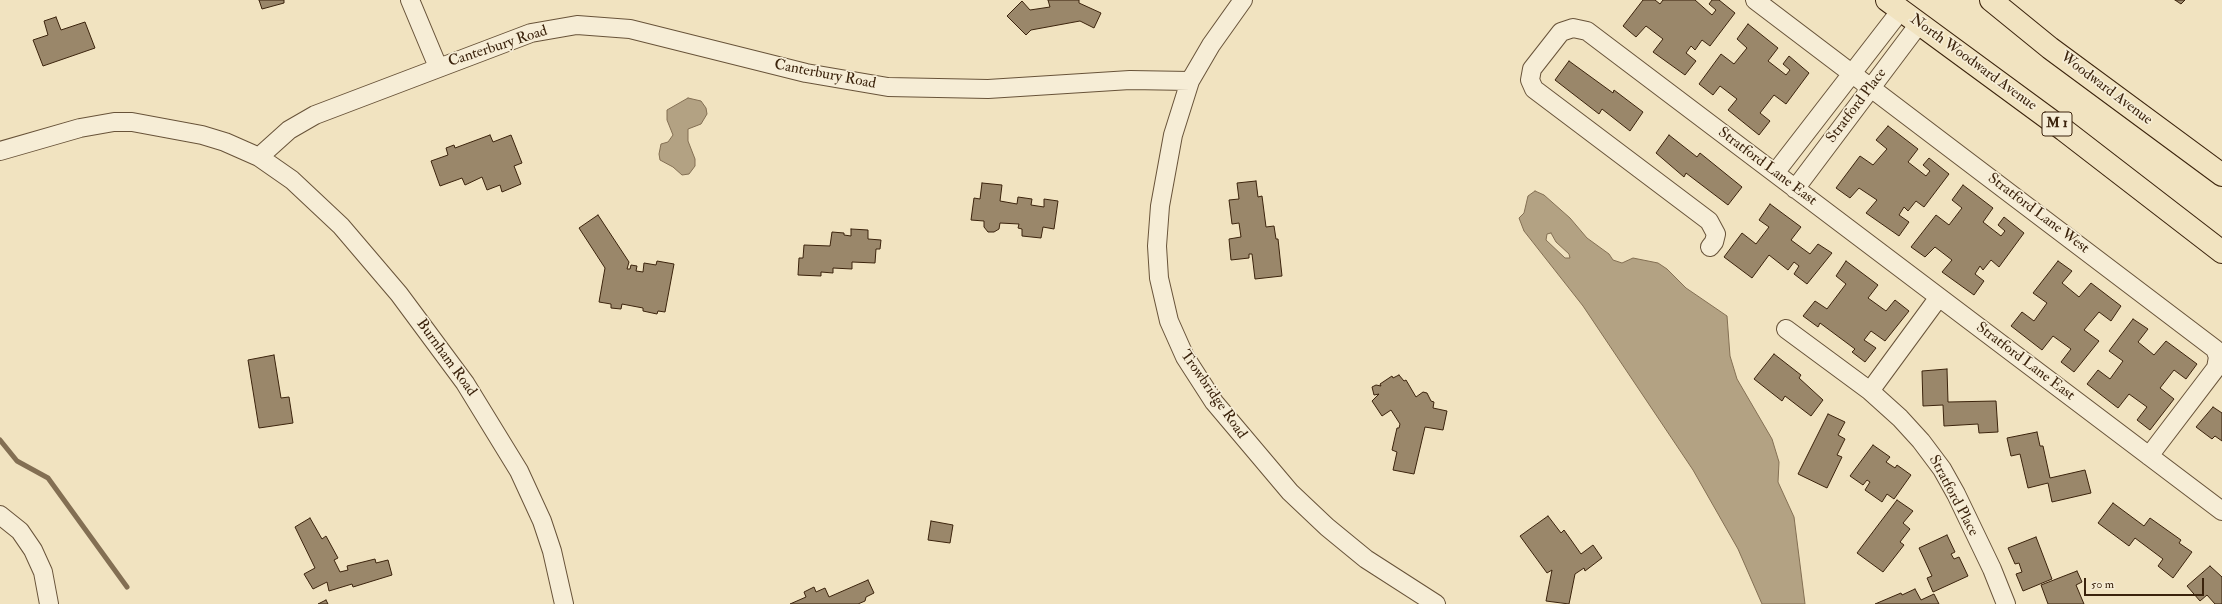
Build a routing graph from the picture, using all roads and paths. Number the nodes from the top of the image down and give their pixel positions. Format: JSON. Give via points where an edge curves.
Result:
{"nodes":[{"id":1,"x":410,"y":0,"type":"edge"},
{"id":2,"x":1243,"y":0,"type":"edge"},
{"id":3,"x":1755,"y":0,"type":"edge"},
{"id":4,"x":1991,"y":0,"type":"edge"},
{"id":5,"x":1894,"y":5,"type":"edge"},
{"id":6,"x":1919,"y":24,"type":"junction"},
{"id":7,"x":438,"y":67,"type":"junction"},
{"id":8,"x":1852,"y":73,"type":"junction"},
{"id":9,"x":1190,"y":81,"type":"junction"},
{"id":10,"x":1871,"y":88,"type":"junction"},
{"id":11,"x":0,"y":150,"type":"edge"},
{"id":12,"x":259,"y":157,"type":"junction"},
{"id":13,"x":1775,"y":173,"type":"junction"},
{"id":14,"x":2222,"y":175,"type":"edge"},
{"id":15,"x":1795,"y":188,"type":"junction"},
{"id":16,"x":1710,"y":247,"type":"dead end"},
{"id":17,"x":2222,"y":252,"type":"edge"},
{"id":18,"x":1939,"y":297,"type":"junction"},
{"id":19,"x":1786,"y":329,"type":"dead end"},
{"id":20,"x":1870,"y":391,"type":"junction"},
{"id":21,"x":2149,"y":456,"type":"junction"},
{"id":22,"x":2222,"y":511,"type":"edge"},
{"id":23,"x":0,"y":515,"type":"edge"},
{"id":24,"x":49,"y":604,"type":"edge"},
{"id":25,"x":564,"y":604,"type":"edge"},
{"id":26,"x":1436,"y":604,"type":"edge"},
{"id":27,"x":2006,"y":604,"type":"edge"}],
"edges":[{"from":1,"to":7,"type":"street"},
{"from":2,"to":9,"type":"street","name":"Trowbridge Road","via":[[1211,45]]},
{"from":3,"to":8,"type":"street","name":"Stratford Lane West"},
{"from":4,"to":14,"type":"main road","name":"Woodward Avenue"},
{"from":5,"to":6,"type":"main road","name":"North Woodward Avenue","number":"M 1"},
{"from":5,"to":8,"type":"street","name":"Stratford Place"},
{"from":6,"to":10,"type":"street","name":"Stratford Place"},
{"from":6,"to":17,"type":"main road","name":"North Woodward Avenue","number":"M 1","via":[[2064,130]]},
{"from":7,"to":9,"type":"street","name":"Canterbury Road","via":[[538,31],[568,26],[596,26],[630,30],[806,73],[888,87],[988,89],[1130,80]]},
{"from":7,"to":12,"type":"street","name":"Canterbury Road","via":[[315,115],[280,136]]},
{"from":8,"to":10,"type":"street","name":"Stratford Lane West"},
{"from":8,"to":13,"type":"street","name":"Stratford Place"},
{"from":9,"to":26,"type":"street","name":"Trowbridge Road","via":[[1168,159],[1157,230],[1157,262],[1162,294],[1176,340],[1197,378],[1223,414],[1290,492],[1327,527],[1366,558]]},
{"from":10,"to":15,"type":"street","name":"Stratford Place"},
{"from":10,"to":21,"type":"street","name":"Stratford Lane West","via":[[2215,349],[2218,357],[2216,368]]},
{"from":11,"to":12,"type":"street","via":[[80,128],[105,123],[132,122],[202,135]]},
{"from":12,"to":25,"type":"street","name":"Burnham Road","via":[[292,180],[341,226],[399,294],[465,383],[518,470],[542,521]]},
{"from":13,"to":15,"type":"street","name":"Stratford Lane East"},
{"from":13,"to":16,"type":"street","name":"Stratford Lane East","via":[[1587,31],[1572,28],[1557,35],[1532,69],[1530,80],[1534,88],[1709,221],[1716,234]]},
{"from":15,"to":18,"type":"street","name":"Stratford Lane East"},
{"from":18,"to":20,"type":"street"},
{"from":18,"to":21,"type":"street","name":"Stratford Lane East"},
{"from":19,"to":20,"type":"street","name":"Stratford Place"},
{"from":20,"to":27,"type":"street","name":"Stratford Place","via":[[1915,433],[1942,469],[1992,569]]},
{"from":21,"to":22,"type":"street","name":"Stratford Lane East"},
{"from":23,"to":24,"type":"street","via":[[20,531],[33,550],[43,572]]}]}
